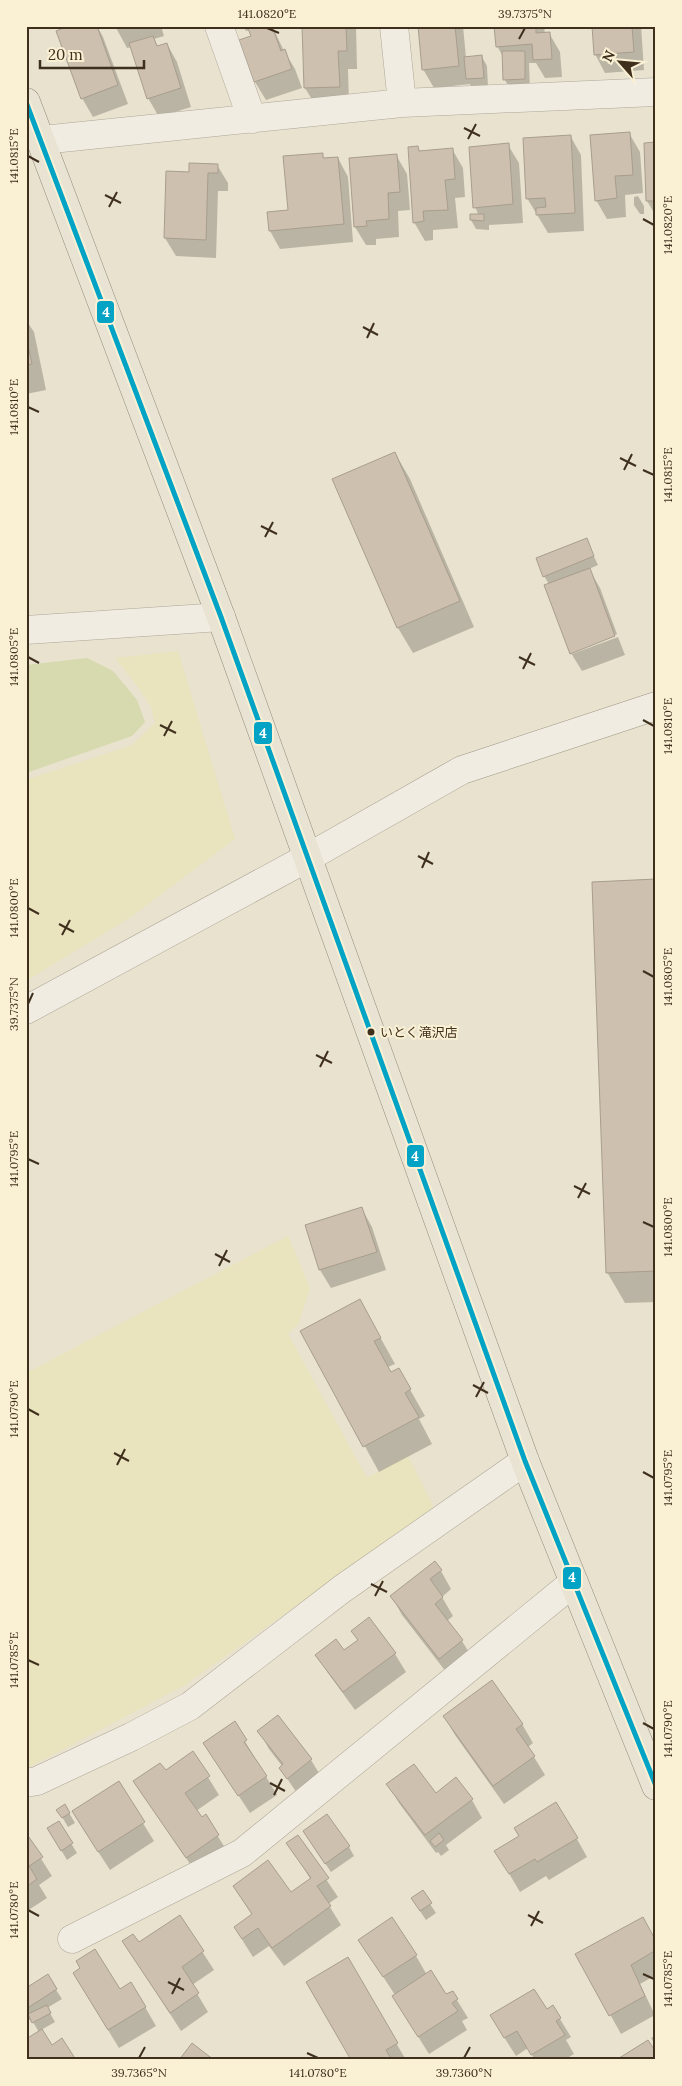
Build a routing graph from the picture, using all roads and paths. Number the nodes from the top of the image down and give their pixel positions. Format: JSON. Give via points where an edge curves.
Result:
{"nodes":[{"id":1,"x":219,"y":26,"type":"edge"},
{"id":2,"x":394,"y":26,"type":"edge"},
{"id":3,"x":656,"y":92,"type":"edge"},
{"id":4,"x":26,"y":102,"type":"edge"},
{"id":5,"x":402,"y":103,"type":"junction"},
{"id":6,"x":252,"y":119,"type":"junction"},
{"id":7,"x":42,"y":140,"type":"junction"},
{"id":8,"x":221,"y":617,"type":"junction"},
{"id":9,"x":26,"y":630,"type":"edge"},
{"id":10,"x":656,"y":706,"type":"edge"},
{"id":11,"x":307,"y":858,"type":"junction"},
{"id":12,"x":26,"y":1010,"type":"edge"},
{"id":13,"x":525,"y":1461,"type":"junction"},
{"id":14,"x":574,"y":1582,"type":"junction"},
{"id":15,"x":26,"y":1783,"type":"edge"},
{"id":16,"x":656,"y":1786,"type":"edge"},
{"id":17,"x":72,"y":1939,"type":"dead end"}],
"edges":[{"from":1,"to":6,"type":"street"},
{"from":2,"to":5,"type":"street"},
{"from":3,"to":5,"type":"street"},
{"from":4,"to":7,"type":"main road"},
{"from":5,"to":6,"type":"street"},
{"from":6,"to":7,"type":"street"},
{"from":7,"to":8,"type":"main road"},
{"from":8,"to":9,"type":"street"},
{"from":8,"to":11,"type":"main road"},
{"from":10,"to":11,"type":"street","via":[[462,770]]},
{"from":11,"to":12,"type":"street"},
{"from":11,"to":13,"type":"main road"},
{"from":13,"to":14,"type":"main road"},
{"from":13,"to":15,"type":"street","via":[[342,1589],[190,1706],[45,1777]]},
{"from":14,"to":16,"type":"main road"},
{"from":14,"to":17,"type":"street","via":[[242,1853]]}]}
